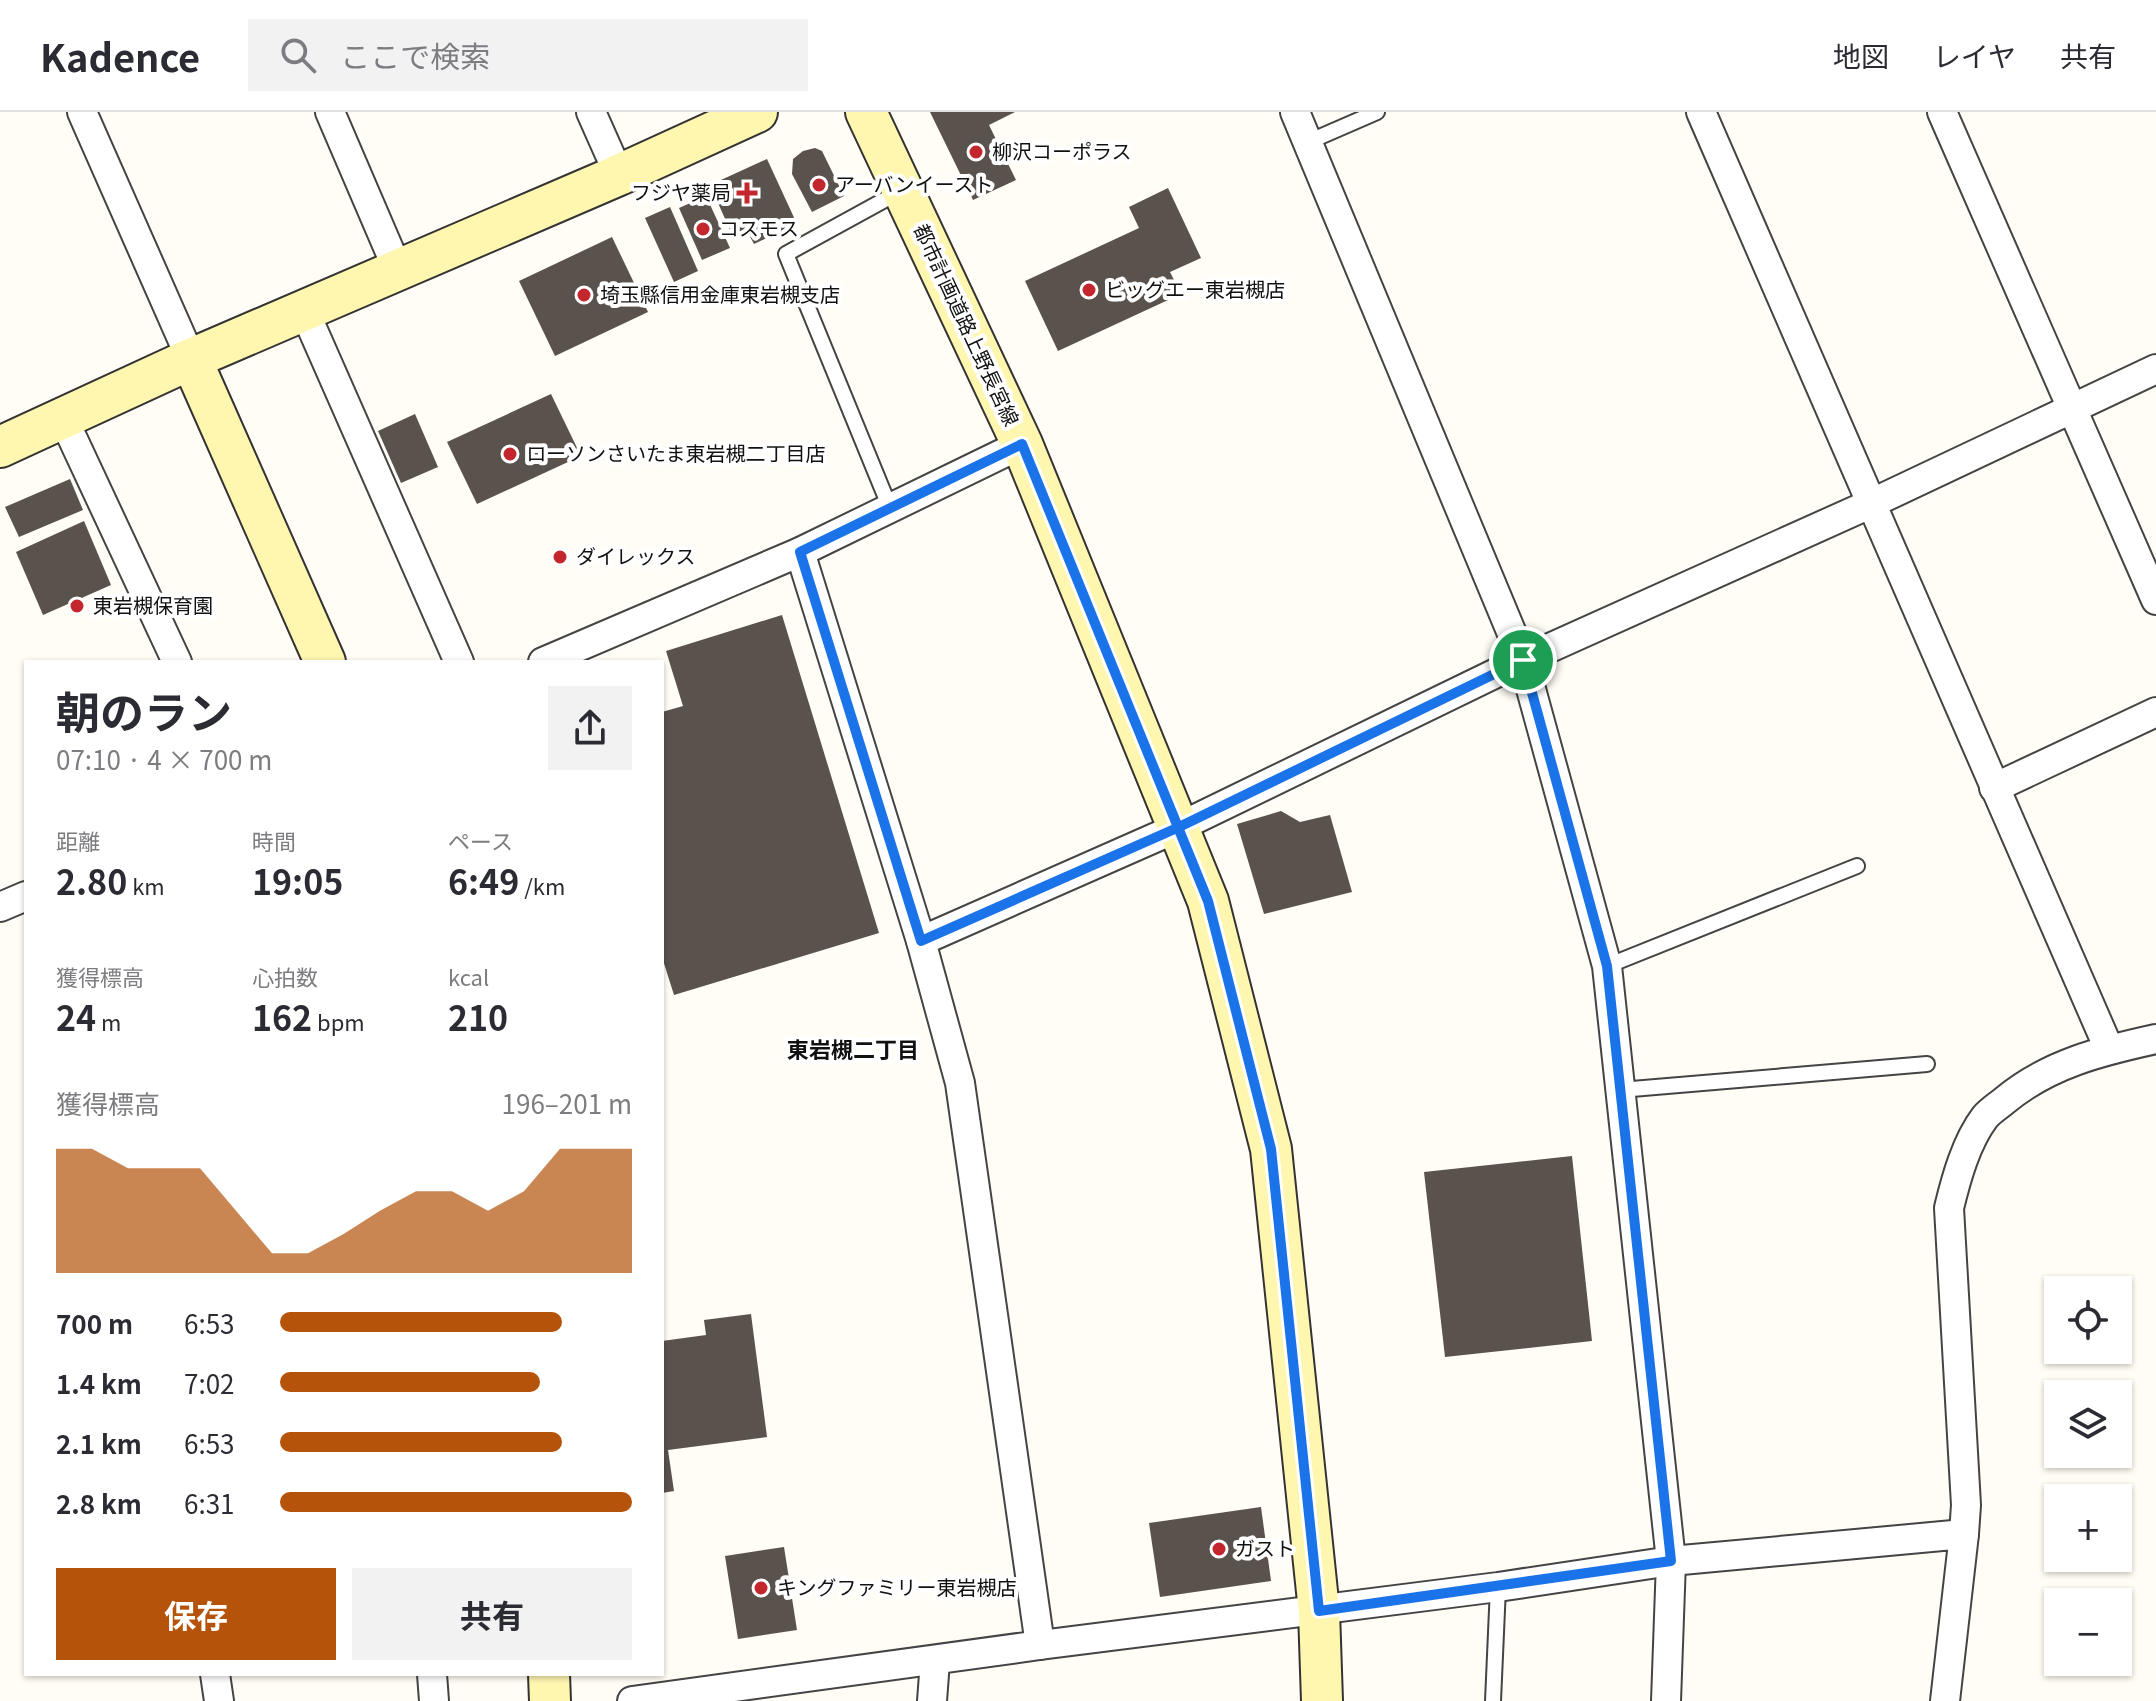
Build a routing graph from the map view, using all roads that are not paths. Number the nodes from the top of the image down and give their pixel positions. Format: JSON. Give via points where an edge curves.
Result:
{"nodes":[{"id":1,"x":82,"y":112,"type":"edge"},
{"id":2,"x":330,"y":112,"type":"edge"},
{"id":3,"x":591,"y":112,"type":"edge"},
{"id":4,"x":757,"y":112,"type":"edge"},
{"id":5,"x":866,"y":112,"type":"edge"},
{"id":6,"x":1295,"y":112,"type":"edge"},
{"id":7,"x":1377,"y":112,"type":"edge"},
{"id":8,"x":1701,"y":112,"type":"edge"},
{"id":9,"x":1942,"y":112,"type":"edge"},
{"id":10,"x":1308,"y":142,"type":"junction"},
{"id":11,"x":619,"y":175,"type":"junction"},
{"id":12,"x":903,"y":190,"type":"junction"},
{"id":13,"x":397,"y":268,"type":"junction"},
{"id":14,"x":304,"y":310,"type":"junction"},
{"id":15,"x":191,"y":359,"type":"junction"},
{"id":16,"x":2156,"y":369,"type":"edge"},
{"id":17,"x":2073,"y":409,"type":"junction"},
{"id":18,"x":63,"y":418,"type":"junction"},
{"id":19,"x":1,"y":443,"type":"edge"},
{"id":20,"x":1022,"y":444,"type":"junction"},
{"id":21,"x":1870,"y":504,"type":"junction"},
{"id":22,"x":890,"y":508,"type":"junction"},
{"id":23,"x":800,"y":552,"type":"junction"},
{"id":24,"x":2156,"y":600,"type":"edge"},
{"id":25,"x":176,"y":660,"type":"edge"},
{"id":26,"x":324,"y":660,"type":"edge"},
{"id":27,"x":458,"y":660,"type":"edge"},
{"id":28,"x":548,"y":660,"type":"edge"},
{"id":29,"x":1523,"y":660,"type":"junction"},
{"id":30,"x":2156,"y":712,"type":"edge"},
{"id":31,"x":1994,"y":788,"type":"junction"},
{"id":32,"x":1177,"y":828,"type":"junction"},
{"id":33,"x":1857,"y":866,"type":"dead end"},
{"id":34,"x":24,"y":897,"type":"edge"},
{"id":35,"x":0,"y":907,"type":"edge"},
{"id":36,"x":921,"y":941,"type":"junction"},
{"id":37,"x":1607,"y":966,"type":"junction"},
{"id":38,"x":2156,"y":1039,"type":"edge"},
{"id":39,"x":2109,"y":1049,"type":"junction"},
{"id":40,"x":1927,"y":1064,"type":"dead end"},
{"id":41,"x":1620,"y":1090,"type":"junction"},
{"id":42,"x":1964,"y":1534,"type":"junction"},
{"id":43,"x":1671,"y":1561,"type":"junction"},
{"id":44,"x":1498,"y":1587,"type":"junction"},
{"id":45,"x":1319,"y":1611,"type":"junction"},
{"id":46,"x":1040,"y":1645,"type":"junction"},
{"id":47,"x":935,"y":1661,"type":"junction"},
{"id":48,"x":215,"y":1676,"type":"edge"},
{"id":49,"x":432,"y":1676,"type":"edge"},
{"id":50,"x":549,"y":1676,"type":"edge"},
{"id":51,"x":219,"y":1701,"type":"edge"},
{"id":52,"x":434,"y":1701,"type":"edge"},
{"id":53,"x":550,"y":1701,"type":"edge"},
{"id":54,"x":632,"y":1701,"type":"edge"},
{"id":55,"x":932,"y":1701,"type":"edge"},
{"id":56,"x":1322,"y":1701,"type":"edge"},
{"id":57,"x":1493,"y":1701,"type":"edge"},
{"id":58,"x":1666,"y":1701,"type":"edge"},
{"id":59,"x":1945,"y":1701,"type":"edge"}],
"edges":[{"from":1,"to":15,"type":"street"},
{"from":2,"to":13,"type":"street"},
{"from":3,"to":11,"type":"street"},
{"from":4,"to":11,"type":"street"},
{"from":5,"to":12,"type":"street","name":"都市計画道路上野長宮線"},
{"from":6,"to":10,"type":"street"},
{"from":7,"to":10,"type":"lane"},
{"from":8,"to":21,"type":"street"},
{"from":9,"to":17,"type":"street"},
{"from":10,"to":29,"type":"street"},
{"from":11,"to":13,"type":"street"},
{"from":12,"to":20,"type":"street","name":"都市計画道路上野長宮線"},
{"from":12,"to":22,"type":"lane","via":[[786,254]]},
{"from":13,"to":14,"type":"street"},
{"from":14,"to":15,"type":"street"},
{"from":14,"to":27,"type":"street"},
{"from":15,"to":18,"type":"street"},
{"from":15,"to":26,"type":"street"},
{"from":16,"to":17,"type":"street"},
{"from":17,"to":21,"type":"street"},
{"from":17,"to":24,"type":"street"},
{"from":18,"to":19,"type":"street"},
{"from":18,"to":25,"type":"street"},
{"from":20,"to":22,"type":"street"},
{"from":20,"to":32,"type":"street","name":"都市計画道路上野長宮線"},
{"from":21,"to":29,"type":"street"},
{"from":21,"to":31,"type":"street"},
{"from":22,"to":23,"type":"street"},
{"from":23,"to":28,"type":"street"},
{"from":23,"to":36,"type":"street"},
{"from":29,"to":32,"type":"street"},
{"from":29,"to":37,"type":"street"},
{"from":30,"to":31,"type":"street"},
{"from":31,"to":39,"type":"street"},
{"from":32,"to":36,"type":"street"},
{"from":32,"to":45,"type":"street","name":"都市計画道路上野長宮線","via":[[1208,901],[1271,1149]]},
{"from":33,"to":37,"type":"lane"},
{"from":34,"to":35,"type":"street"},
{"from":36,"to":46,"type":"street","via":[[960,1083]]},
{"from":37,"to":41,"type":"street"},
{"from":38,"to":39,"type":"street"},
{"from":39,"to":42,"type":"street","via":[[2022,1086],[1985,1117],[1959,1169],[1949,1208]]},
{"from":40,"to":41,"type":"lane"},
{"from":41,"to":43,"type":"street"},
{"from":42,"to":43,"type":"street"},
{"from":42,"to":59,"type":"street"},
{"from":43,"to":44,"type":"street"},
{"from":43,"to":58,"type":"street"},
{"from":44,"to":45,"type":"street"},
{"from":44,"to":57,"type":"lane"},
{"from":45,"to":46,"type":"street"},
{"from":45,"to":56,"type":"street","name":"都市計画道路上野長宮線"},
{"from":46,"to":47,"type":"street"},
{"from":47,"to":54,"type":"street"},
{"from":47,"to":55,"type":"street"},
{"from":48,"to":51,"type":"street"},
{"from":49,"to":52,"type":"street"},
{"from":50,"to":53,"type":"street"}]}
